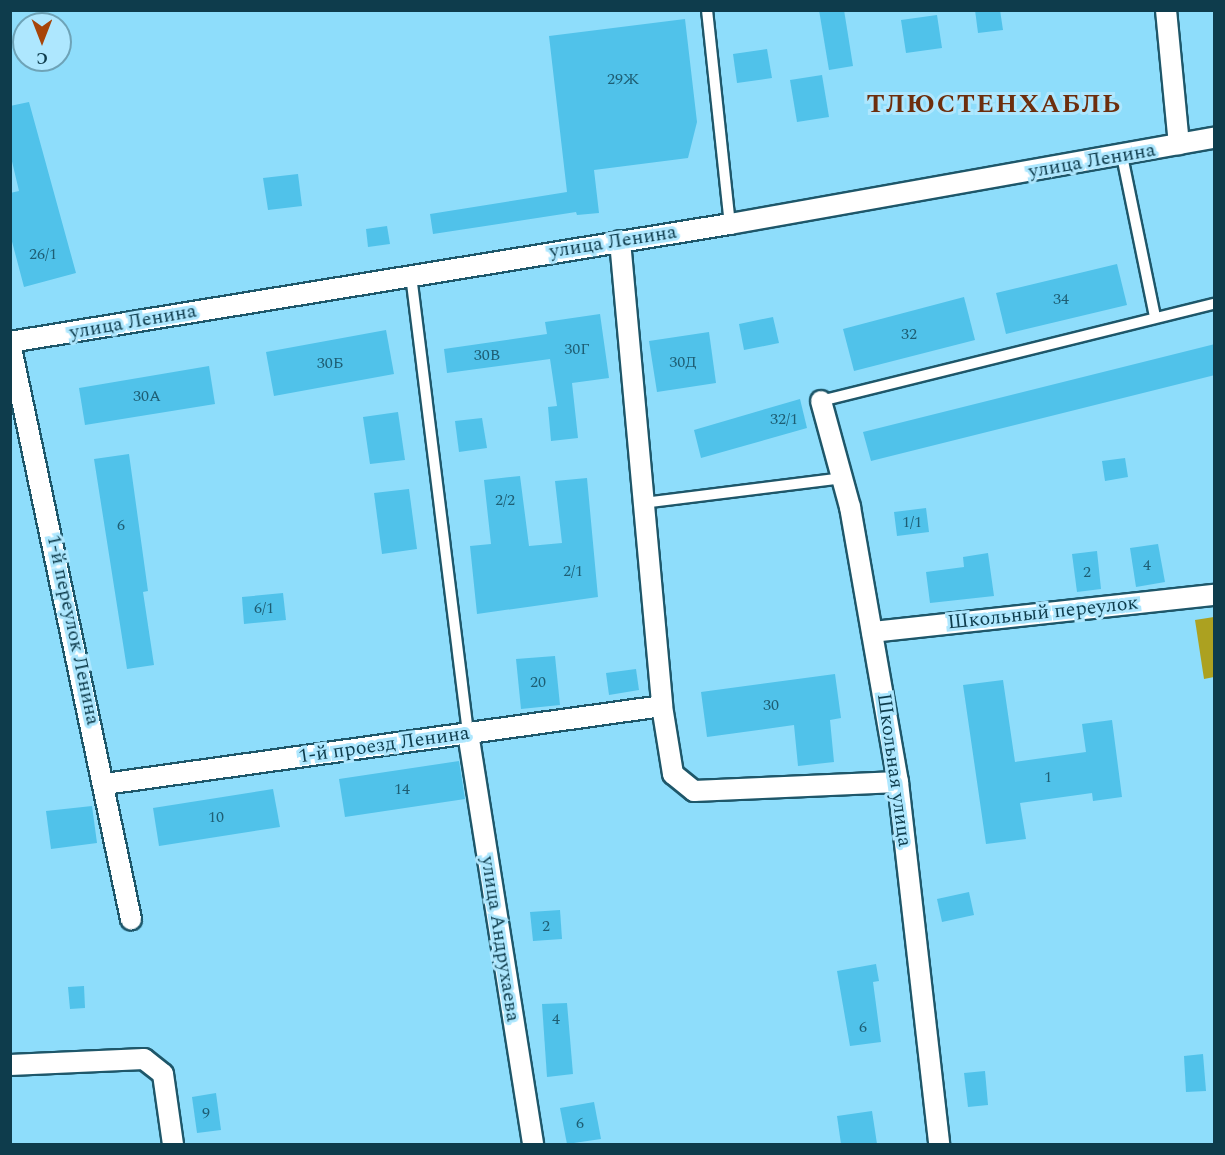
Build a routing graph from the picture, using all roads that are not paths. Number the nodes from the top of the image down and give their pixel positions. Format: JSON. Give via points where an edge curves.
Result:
{"nodes":[{"id":1,"x":707,"y":10,"type":"edge"},
{"id":2,"x":1166,"y":10,"type":"edge"},
{"id":3,"x":1215,"y":138,"type":"edge"},
{"id":4,"x":1179,"y":144,"type":"junction"},
{"id":5,"x":1122,"y":156,"type":"junction"},
{"id":6,"x":730,"y":224,"type":"junction"},
{"id":7,"x":620,"y":241,"type":"junction"},
{"id":8,"x":411,"y":274,"type":"junction"},
{"id":9,"x":1215,"y":304,"type":"edge"},
{"id":10,"x":1155,"y":317,"type":"junction"},
{"id":11,"x":11,"y":342,"type":"edge"},
{"id":12,"x":821,"y":400,"type":"joint"},
{"id":13,"x":844,"y":478,"type":"junction"},
{"id":14,"x":643,"y":503,"type":"junction"},
{"id":15,"x":1215,"y":595,"type":"edge"},
{"id":16,"x":872,"y":632,"type":"junction"},
{"id":17,"x":662,"y":705,"type":"junction"},
{"id":18,"x":468,"y":733,"type":"junction"},
{"id":19,"x":898,"y":782,"type":"junction"},
{"id":20,"x":105,"y":784,"type":"junction"},
{"id":21,"x":131,"y":919,"type":"dead end"},
{"id":22,"x":10,"y":1065,"type":"edge"},
{"id":23,"x":173,"y":1144,"type":"edge"},
{"id":24,"x":533,"y":1144,"type":"edge"},
{"id":25,"x":939,"y":1144,"type":"edge"}],
"edges":[{"from":1,"to":6,"type":"lane"},
{"from":2,"to":4,"type":"street"},
{"from":3,"to":4,"type":"street","name":"улица Ленина"},
{"from":4,"to":5,"type":"street","name":"улица Ленина"},
{"from":5,"to":6,"type":"street","name":"улица Ленина"},
{"from":5,"to":10,"type":"lane"},
{"from":6,"to":7,"type":"street","name":"улица Ленина"},
{"from":7,"to":8,"type":"street","name":"улица Ленина"},
{"from":7,"to":14,"type":"street"},
{"from":8,"to":11,"type":"street","name":"улица Ленина"},
{"from":8,"to":18,"type":"lane"},
{"from":9,"to":10,"type":"lane"},
{"from":10,"to":12,"type":"lane"},
{"from":11,"to":20,"type":"street","name":"1-й переулок Ленина"},
{"from":12,"to":13,"type":"street","name":"Школьная улица"},
{"from":13,"to":14,"type":"lane"},
{"from":13,"to":16,"type":"street","name":"Школьная улица"},
{"from":14,"to":17,"type":"street"},
{"from":15,"to":16,"type":"street","name":"Школьный переулок"},
{"from":16,"to":19,"type":"street","name":"Школьная улица"},
{"from":17,"to":18,"type":"street","name":"1-й проезд Ленина"},
{"from":17,"to":19,"type":"street","via":[[673,774],[694,791]]},
{"from":18,"to":20,"type":"street","name":"1-й проезд Ленина"},
{"from":18,"to":24,"type":"street","name":"улица Андрухаева"},
{"from":19,"to":25,"type":"street","name":"Школьная улица"},
{"from":20,"to":21,"type":"street","name":"1-й переулок Ленина"},
{"from":22,"to":23,"type":"street","via":[[144,1059],[163,1074]]}]}
